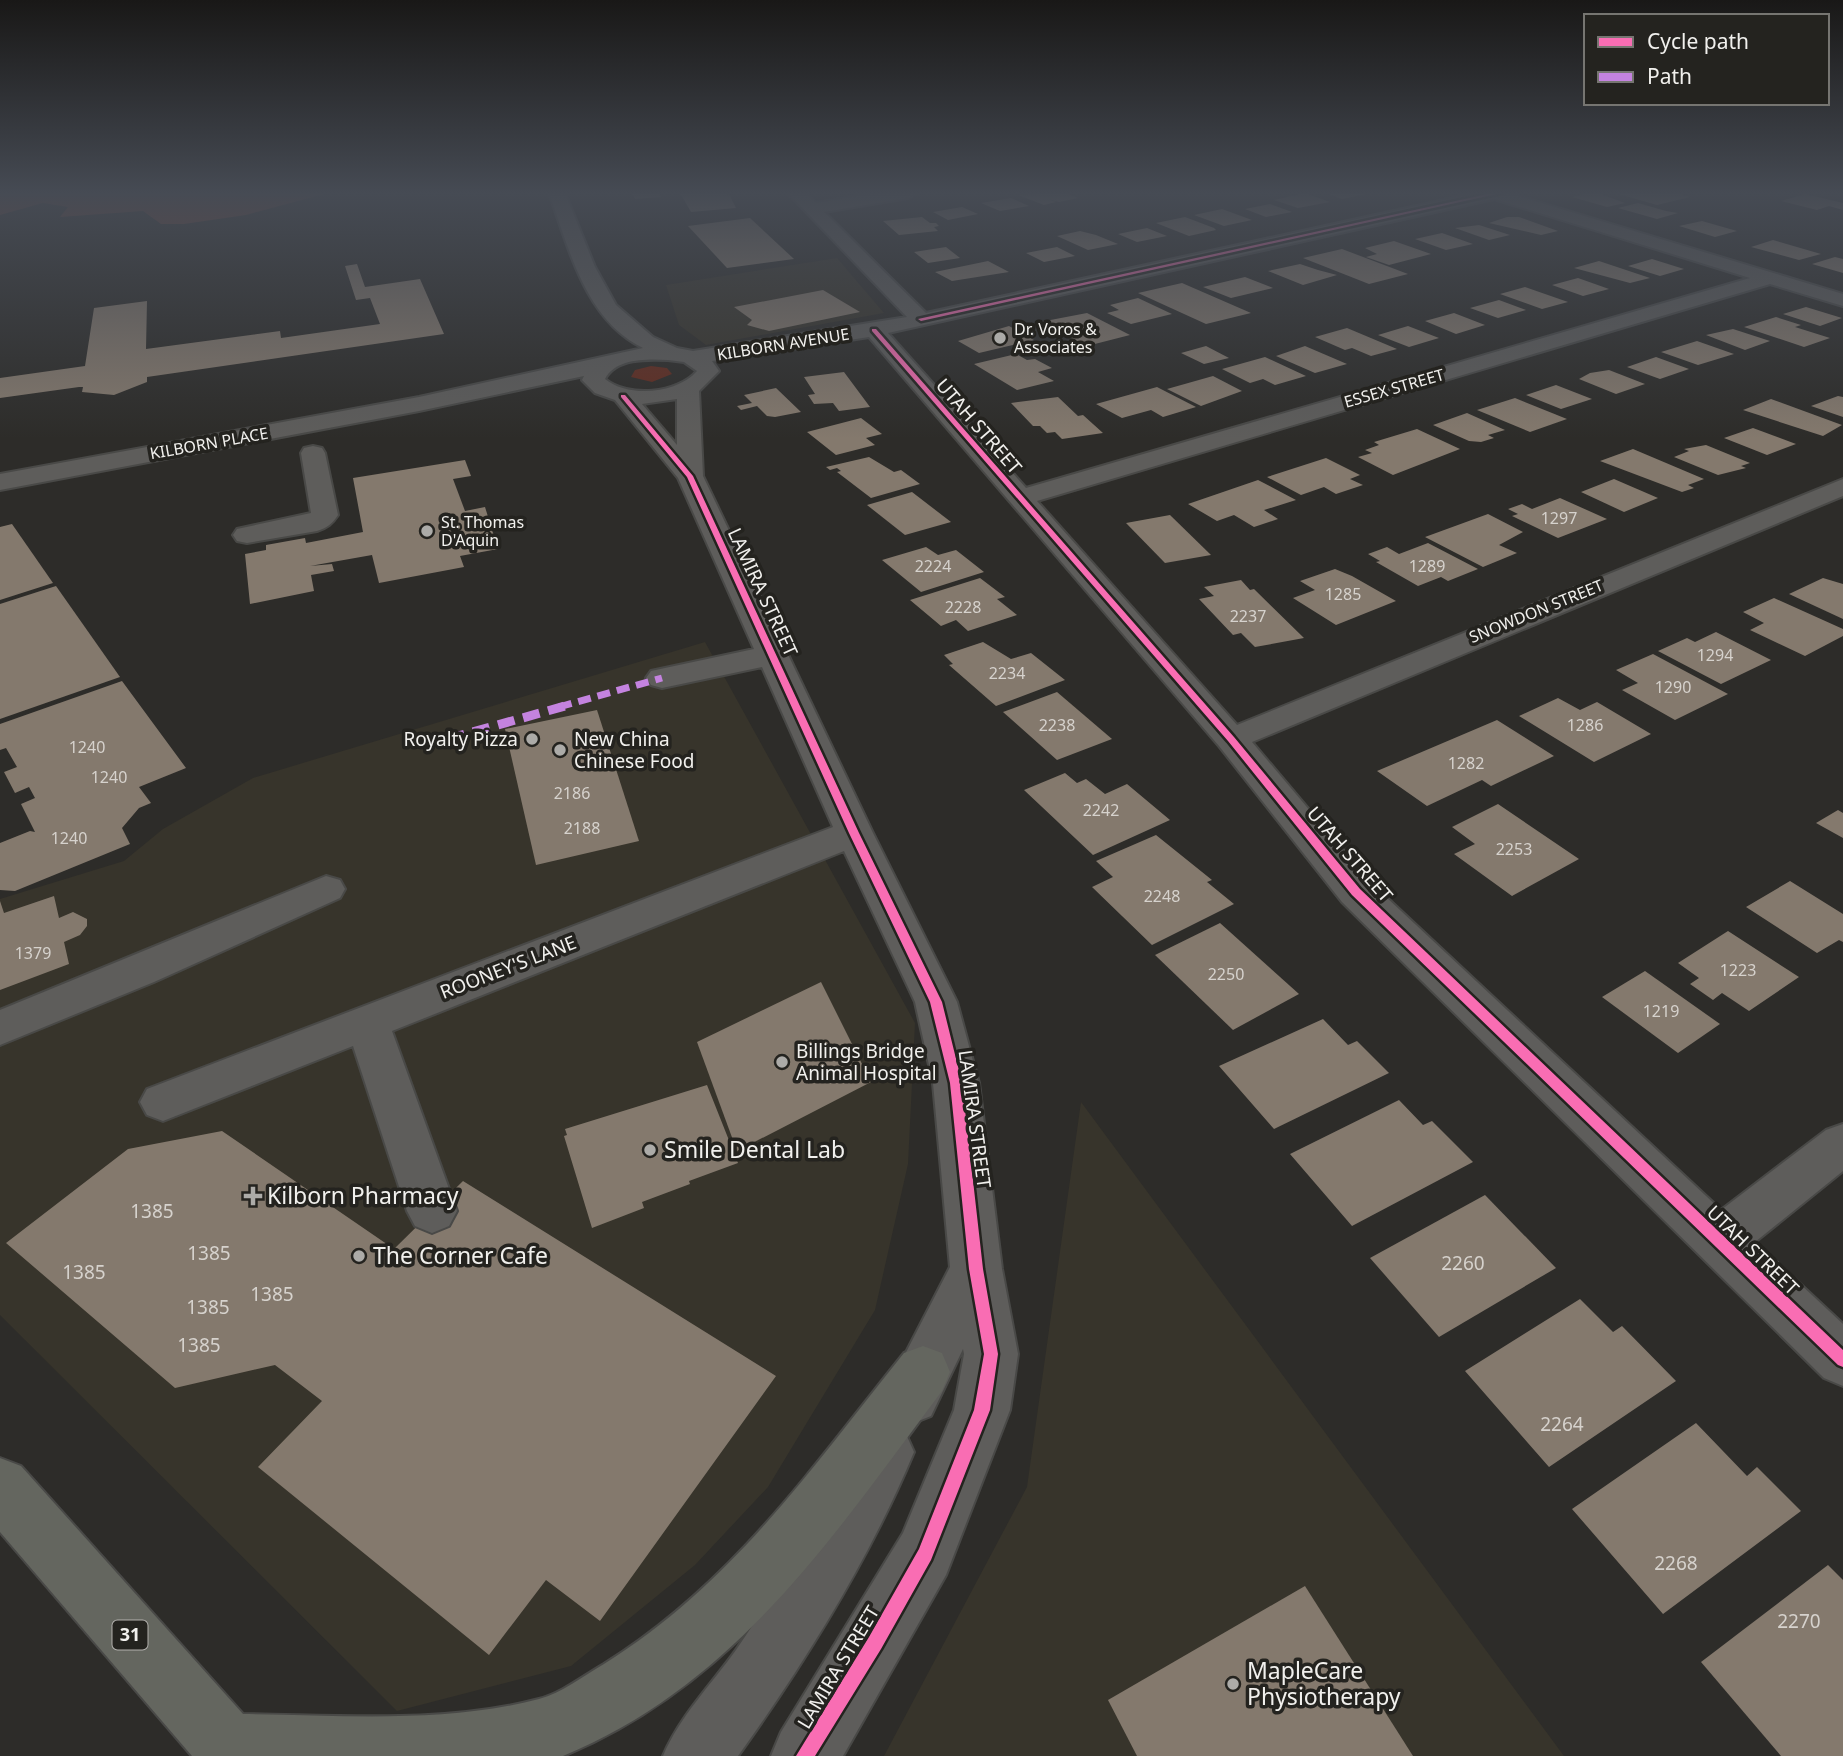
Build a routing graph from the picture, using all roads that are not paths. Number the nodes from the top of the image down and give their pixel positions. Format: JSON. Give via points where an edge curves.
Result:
{"nodes":[{"id":1,"x":590,"y":275,"type":"edge"},
{"id":2,"x":878,"y":275,"type":"edge"},
{"id":3,"x":1125,"y":275,"type":"edge"},
{"id":4,"x":1760,"y":275,"type":"edge"},
{"id":5,"x":1770,"y":278,"type":"junction"},
{"id":6,"x":1843,"y":300,"type":"edge"},
{"id":7,"x":601,"y":303,"type":"junction"},
{"id":8,"x":922,"y":319,"type":"junction"},
{"id":9,"x":874,"y":330,"type":"junction"},
{"id":10,"x":604,"y":348,"type":"junction"},
{"id":11,"x":683,"y":355,"type":"junction"},
{"id":12,"x":696,"y":384,"type":"junction"},
{"id":13,"x":616,"y":394,"type":"junction"},
{"id":14,"x":419,"y":404,"type":"junction"},
{"id":15,"x":313,"y":453,"type":"dead end"},
{"id":16,"x":690,"y":476,"type":"junction"},
{"id":17,"x":0,"y":482,"type":"edge"},
{"id":18,"x":1843,"y":487,"type":"edge"},
{"id":19,"x":1018,"y":498,"type":"junction"},
{"id":20,"x":247,"y":535,"type":"dead end"},
{"id":21,"x":773,"y":655,"type":"junction"},
{"id":22,"x":662,"y":678,"type":"dead end"},
{"id":23,"x":1231,"y":739,"type":"junction"},
{"id":24,"x":854,"y":833,"type":"junction"},
{"id":25,"x":326,"y":889,"type":"dead end"},
{"id":26,"x":367,"y":1022,"type":"junction"},
{"id":27,"x":0,"y":1028,"type":"edge"},
{"id":28,"x":163,"y":1102,"type":"dead end"},
{"id":29,"x":1843,"y":1144,"type":"edge"},
{"id":30,"x":432,"y":1211,"type":"dead end"},
{"id":31,"x":1719,"y":1241,"type":"junction"},
{"id":32,"x":976,"y":1269,"type":"junction"},
{"id":33,"x":1843,"y":1360,"type":"edge"},
{"id":34,"x":923,"y":1372,"type":"junction"},
{"id":35,"x":0,"y":1487,"type":"edge"},
{"id":36,"x":232,"y":1751,"type":"edge"},
{"id":37,"x":697,"y":1756,"type":"edge"},
{"id":38,"x":805,"y":1756,"type":"edge"}],
"edges":[{"from":1,"to":7,"type":"street"},
{"from":2,"to":8,"type":"street"},
{"from":3,"to":8,"type":"street","name":"KILBORN AVENUE"},
{"from":4,"to":5,"type":"street"},
{"from":5,"to":6,"type":"street"},
{"from":5,"to":19,"type":"street","name":"ESSEX STREET"},
{"from":7,"to":10,"type":"street"},
{"from":7,"to":11,"type":"street","via":[[631,334]]},
{"from":8,"to":9,"type":"street","name":"KILBORN AVENUE"},
{"from":9,"to":11,"type":"street","name":"KILBORN AVENUE"},
{"from":9,"to":12,"type":"street","name":"KILBORN AVENUE"},
{"from":9,"to":19,"type":"street","name":"UTAH STREET"},
{"from":10,"to":11,"type":"street","name":"KILBORN AVENUE"},
{"from":10,"to":13,"type":"street","name":"LAMIRA STREET","via":[[593,380]]},
{"from":10,"to":14,"type":"street","name":"KILBORN PLACE"},
{"from":11,"to":12,"type":"street","via":[[704,363],[708,371]]},
{"from":12,"to":13,"type":"street","name":"KILBORN AVENUE","via":[[657,396]]},
{"from":12,"to":16,"type":"street","name":"LAMIRA STREET"},
{"from":13,"to":14,"type":"street","name":"KILBORN PLACE","via":[[569,391]]},
{"from":13,"to":16,"type":"street","name":"LAMIRA STREET"},
{"from":14,"to":17,"type":"street","name":"KILBORN PLACE"},
{"from":15,"to":20,"type":"street","via":[[326,515],[317,523]]},
{"from":16,"to":21,"type":"street","name":"LAMIRA STREET"},
{"from":18,"to":23,"type":"street","name":"SNOWDON STREET"},
{"from":19,"to":23,"type":"street","name":"UTAH STREET"},
{"from":21,"to":22,"type":"street"},
{"from":21,"to":24,"type":"street","name":"LAMIRA STREET"},
{"from":23,"to":31,"type":"street","name":"UTAH STREET","via":[[1356,892]]},
{"from":24,"to":26,"type":"street","name":"ROONEY'S LANE"},
{"from":24,"to":32,"type":"street","name":"LAMIRA STREET","via":[[936,1002],[956,1083]]},
{"from":25,"to":27,"type":"street"},
{"from":26,"to":28,"type":"street","name":"ROONEY'S LANE"},
{"from":26,"to":30,"type":"street"},
{"from":29,"to":31,"type":"street"},
{"from":31,"to":33,"type":"street","name":"UTAH STREET"},
{"from":32,"to":34,"type":"street"},
{"from":32,"to":38,"type":"street","name":"LAMIRA STREET","via":[[991,1354],[982,1410],[925,1553]]},
{"from":34,"to":36,"type":"main road","via":[[766,1570],[664,1661],[590,1711],[538,1732],[469,1743]]},
{"from":34,"to":37,"type":"street","via":[[847,1530],[759,1672]]},
{"from":35,"to":36,"type":"main road","number":"31"}]}
